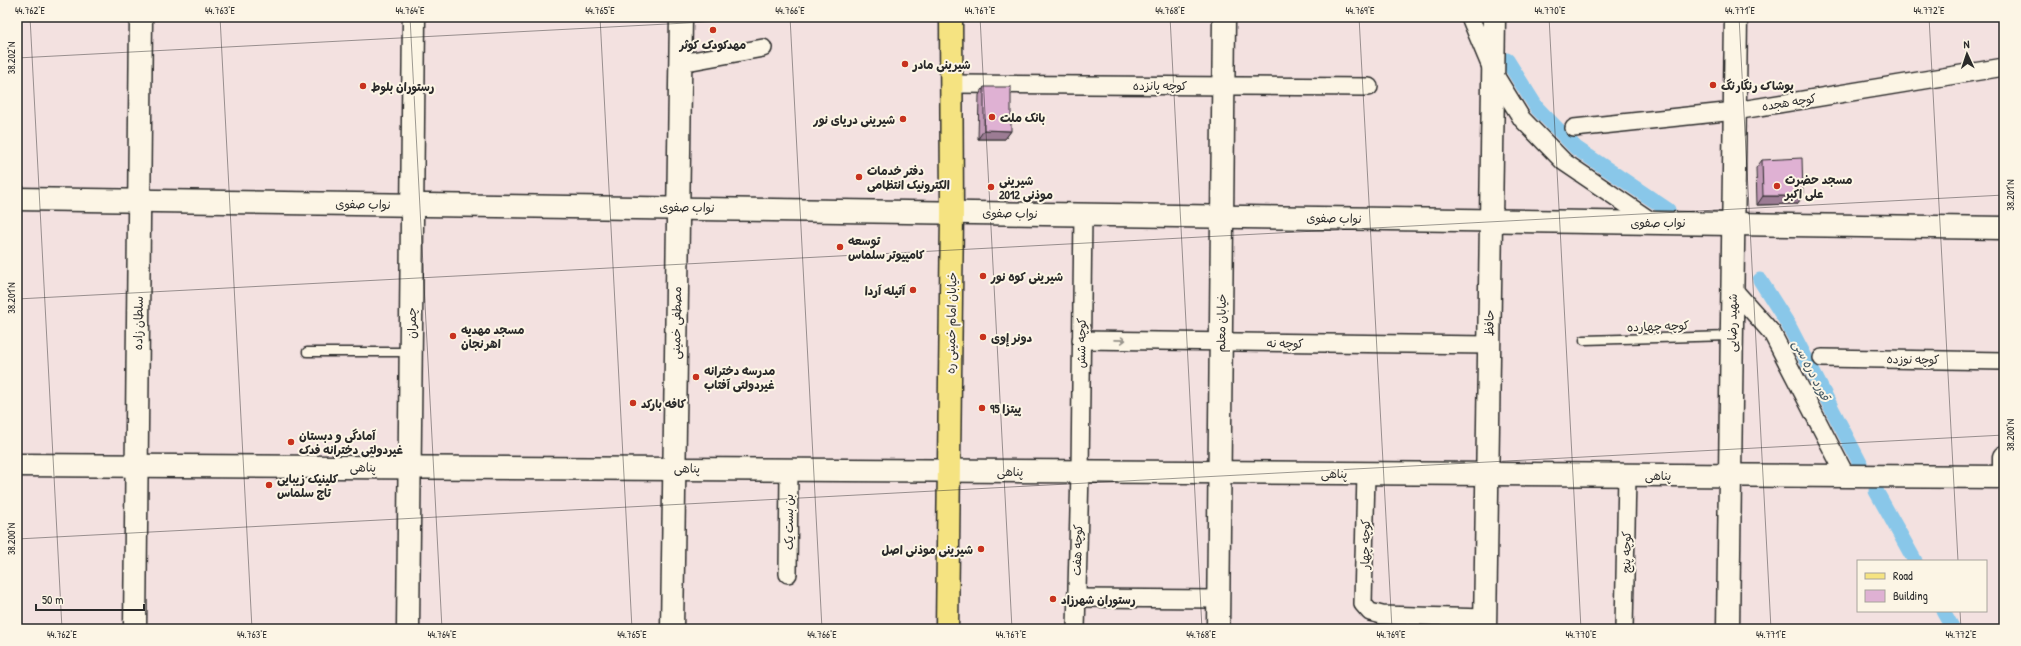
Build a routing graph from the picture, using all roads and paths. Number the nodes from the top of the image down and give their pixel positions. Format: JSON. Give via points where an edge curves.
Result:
{"nodes":[{"id":1,"x":141,"y":17,"type":"edge"},
{"id":2,"x":414,"y":17,"type":"edge"},
{"id":3,"x":681,"y":17,"type":"edge"},
{"id":4,"x":951,"y":17,"type":"edge"},
{"id":5,"x":1224,"y":17,"type":"edge"},
{"id":6,"x":1470,"y":17,"type":"edge"},
{"id":7,"x":1494,"y":17,"type":"edge"},
{"id":8,"x":1736,"y":17,"type":"edge"},
{"id":9,"x":763,"y":48,"type":"dead end"},
{"id":10,"x":681,"y":64,"type":"junction"},
{"id":11,"x":2004,"y":66,"type":"edge"},
{"id":12,"x":1493,"y":72,"type":"junction"},
{"id":13,"x":952,"y":84,"type":"junction"},
{"id":14,"x":1224,"y":86,"type":"junction"},
{"id":15,"x":1369,"y":87,"type":"dead end"},
{"id":16,"x":1735,"y":111,"type":"junction"},
{"id":17,"x":1574,"y":128,"type":"dead end"},
{"id":18,"x":17,"y":199,"type":"edge"},
{"id":19,"x":139,"y":200,"type":"junction"},
{"id":20,"x":412,"y":205,"type":"junction"},
{"id":21,"x":678,"y":207,"type":"junction"},
{"id":22,"x":952,"y":213,"type":"junction"},
{"id":23,"x":1083,"y":214,"type":"junction"},
{"id":24,"x":1222,"y":216,"type":"junction"},
{"id":25,"x":1491,"y":220,"type":"junction"},
{"id":26,"x":1654,"y":223,"type":"junction"},
{"id":27,"x":1733,"y":223,"type":"junction"},
{"id":28,"x":2004,"y":228,"type":"edge"},
{"id":29,"x":1732,"y":288,"type":"junction"},
{"id":30,"x":1732,"y":336,"type":"junction"},
{"id":31,"x":1081,"y":340,"type":"junction"},
{"id":32,"x":1584,"y":340,"type":"dead end"},
{"id":33,"x":1221,"y":342,"type":"junction"},
{"id":34,"x":1489,"y":345,"type":"junction"},
{"id":35,"x":306,"y":352,"type":"dead end"},
{"id":36,"x":411,"y":352,"type":"junction"},
{"id":37,"x":1822,"y":358,"type":"dead end"},
{"id":38,"x":2004,"y":361,"type":"edge"},
{"id":39,"x":2004,"y":457,"type":"edge"},
{"id":40,"x":17,"y":465,"type":"edge"},
{"id":41,"x":137,"y":465,"type":"junction"},
{"id":42,"x":674,"y":467,"type":"junction"},
{"id":43,"x":410,"y":468,"type":"junction"},
{"id":44,"x":789,"y":470,"type":"junction"},
{"id":45,"x":949,"y":471,"type":"junction"},
{"id":46,"x":1080,"y":472,"type":"junction"},
{"id":47,"x":1220,"y":472,"type":"junction"},
{"id":48,"x":1366,"y":473,"type":"junction"},
{"id":49,"x":1487,"y":474,"type":"junction"},
{"id":50,"x":1627,"y":475,"type":"junction"},
{"id":51,"x":1730,"y":475,"type":"junction"},
{"id":52,"x":1846,"y":476,"type":"junction"},
{"id":53,"x":2004,"y":477,"type":"edge"},
{"id":54,"x":788,"y":574,"type":"dead end"},
{"id":55,"x":1076,"y":598,"type":"junction"},
{"id":56,"x":1219,"y":599,"type":"junction"},
{"id":57,"x":1485,"y":623,"type":"edge"},
{"id":58,"x":135,"y":629,"type":"edge"},
{"id":59,"x":408,"y":629,"type":"edge"},
{"id":60,"x":672,"y":629,"type":"edge"},
{"id":61,"x":947,"y":629,"type":"edge"},
{"id":62,"x":1076,"y":629,"type":"edge"},
{"id":63,"x":1218,"y":629,"type":"edge"},
{"id":64,"x":1624,"y":629,"type":"edge"},
{"id":65,"x":1728,"y":629,"type":"edge"}],
"edges":[{"from":1,"to":19,"type":"street","name":"سلطان زاده"},
{"from":2,"to":20,"type":"street","name":"چمران"},
{"from":3,"to":10,"type":"street","name":"مصطفی خمینی"},
{"from":4,"to":13,"type":"main road","name":"خیابان امام خمینی ره"},
{"from":5,"to":14,"type":"street","name":"خیابان معلم"},
{"from":6,"to":12,"type":"street"},
{"from":7,"to":12,"type":"street","name":"حافظ"},
{"from":8,"to":16,"type":"street","name":"شهید رضایی"},
{"from":9,"to":10,"type":"street"},
{"from":10,"to":21,"type":"street","name":"مصطفی خمینی"},
{"from":11,"to":16,"type":"street","name":"کوچه هجده"},
{"from":12,"to":25,"type":"street","name":"حافظ"},
{"from":12,"to":26,"type":"street","via":[[1522,119],[1564,162]]},
{"from":13,"to":14,"type":"street","name":"کوچه پانزده"},
{"from":13,"to":22,"type":"main road","name":"خیابان امام خمینی ره"},
{"from":14,"to":15,"type":"street","name":"کوچه پانزده"},
{"from":14,"to":24,"type":"street","name":"خیابان معلم"},
{"from":16,"to":17,"type":"street","name":"کوچه هجده"},
{"from":16,"to":27,"type":"street","name":"شهید رضایی"},
{"from":18,"to":19,"type":"street","name":"نواب صفوی"},
{"from":19,"to":20,"type":"street","name":"نواب صفوی"},
{"from":19,"to":41,"type":"street","name":"سلطان زاده"},
{"from":20,"to":21,"type":"street","name":"نواب صفوی"},
{"from":20,"to":36,"type":"street","name":"چمران"},
{"from":21,"to":22,"type":"street","name":"نواب صفوی"},
{"from":21,"to":42,"type":"street","name":"مصطفی خمینی"},
{"from":22,"to":23,"type":"street","name":"نواب صفوی"},
{"from":22,"to":45,"type":"main road","name":"خیابان امام خمینی ره"},
{"from":23,"to":24,"type":"street","name":"نواب صفوی"},
{"from":23,"to":31,"type":"street","name":"کوچه شش"},
{"from":24,"to":25,"type":"street","name":"نواب صفوی"},
{"from":24,"to":33,"type":"street","name":"خیابان معلم"},
{"from":25,"to":26,"type":"street","name":"نواب صفوی"},
{"from":25,"to":34,"type":"street","name":"حافظ"},
{"from":26,"to":27,"type":"street","name":"نواب صفوی"},
{"from":27,"to":28,"type":"street","name":"نواب صفوی"},
{"from":27,"to":29,"type":"street","name":"شهید رضایی"},
{"from":29,"to":30,"type":"street","name":"شهید رضایی"},
{"from":29,"to":52,"type":"street","via":[[1772,333]]},
{"from":30,"to":32,"type":"lane","name":"کوچه چهارده"},
{"from":30,"to":51,"type":"street","name":"شهید رضایی"},
{"from":31,"to":33,"type":"street","name":"کوچه نه","one_way":true},
{"from":31,"to":46,"type":"street","name":"کوچه شش"},
{"from":33,"to":34,"type":"street","name":"کوچه نه"},
{"from":33,"to":47,"type":"street","name":"خیابان معلم"},
{"from":34,"to":49,"type":"street","name":"حافظ"},
{"from":35,"to":36,"type":"lane"},
{"from":36,"to":43,"type":"street","name":"چمران"},
{"from":37,"to":38,"type":"street","name":"کوچه نوزده"},
{"from":39,"to":53,"type":"street"},
{"from":40,"to":41,"type":"street","name":"پناهی"},
{"from":41,"to":43,"type":"street","name":"پناهی"},
{"from":41,"to":58,"type":"street","name":"سلطان زاده"},
{"from":42,"to":43,"type":"street","name":"پناهی"},
{"from":42,"to":44,"type":"street","name":"پناهی"},
{"from":42,"to":60,"type":"street","name":"مصطفی خمینی"},
{"from":43,"to":59,"type":"street","name":"چمران"},
{"from":44,"to":45,"type":"street","name":"پناهی"},
{"from":44,"to":54,"type":"street","name":"بن بست یک"},
{"from":45,"to":46,"type":"street","name":"پناهی"},
{"from":45,"to":61,"type":"main road","name":"خیابان امام خمینی ره"},
{"from":46,"to":47,"type":"street","name":"پناهی"},
{"from":46,"to":55,"type":"street","name":"کوچه هفت"},
{"from":47,"to":48,"type":"street","name":"پناهی"},
{"from":47,"to":56,"type":"street","name":"خیابان معلم"},
{"from":48,"to":49,"type":"street","name":"پناهی"},
{"from":48,"to":57,"type":"street","name":"کوچه چهار","via":[[1363,604],[1370,612],[1382,615]]},
{"from":49,"to":50,"type":"street","name":"پناهی"},
{"from":49,"to":57,"type":"street","name":"حافظ"},
{"from":50,"to":51,"type":"street","name":"پناهی"},
{"from":50,"to":64,"type":"street","name":"کوچه پنج"},
{"from":51,"to":52,"type":"street","name":"پناهی"},
{"from":51,"to":65,"type":"street","name":"شهید رضایی"},
{"from":52,"to":53,"type":"street","name":"پناهی"},
{"from":55,"to":56,"type":"street"},
{"from":55,"to":62,"type":"street","name":"کوچه هفت"},
{"from":56,"to":63,"type":"street","name":"خیابان معلم"}]}
